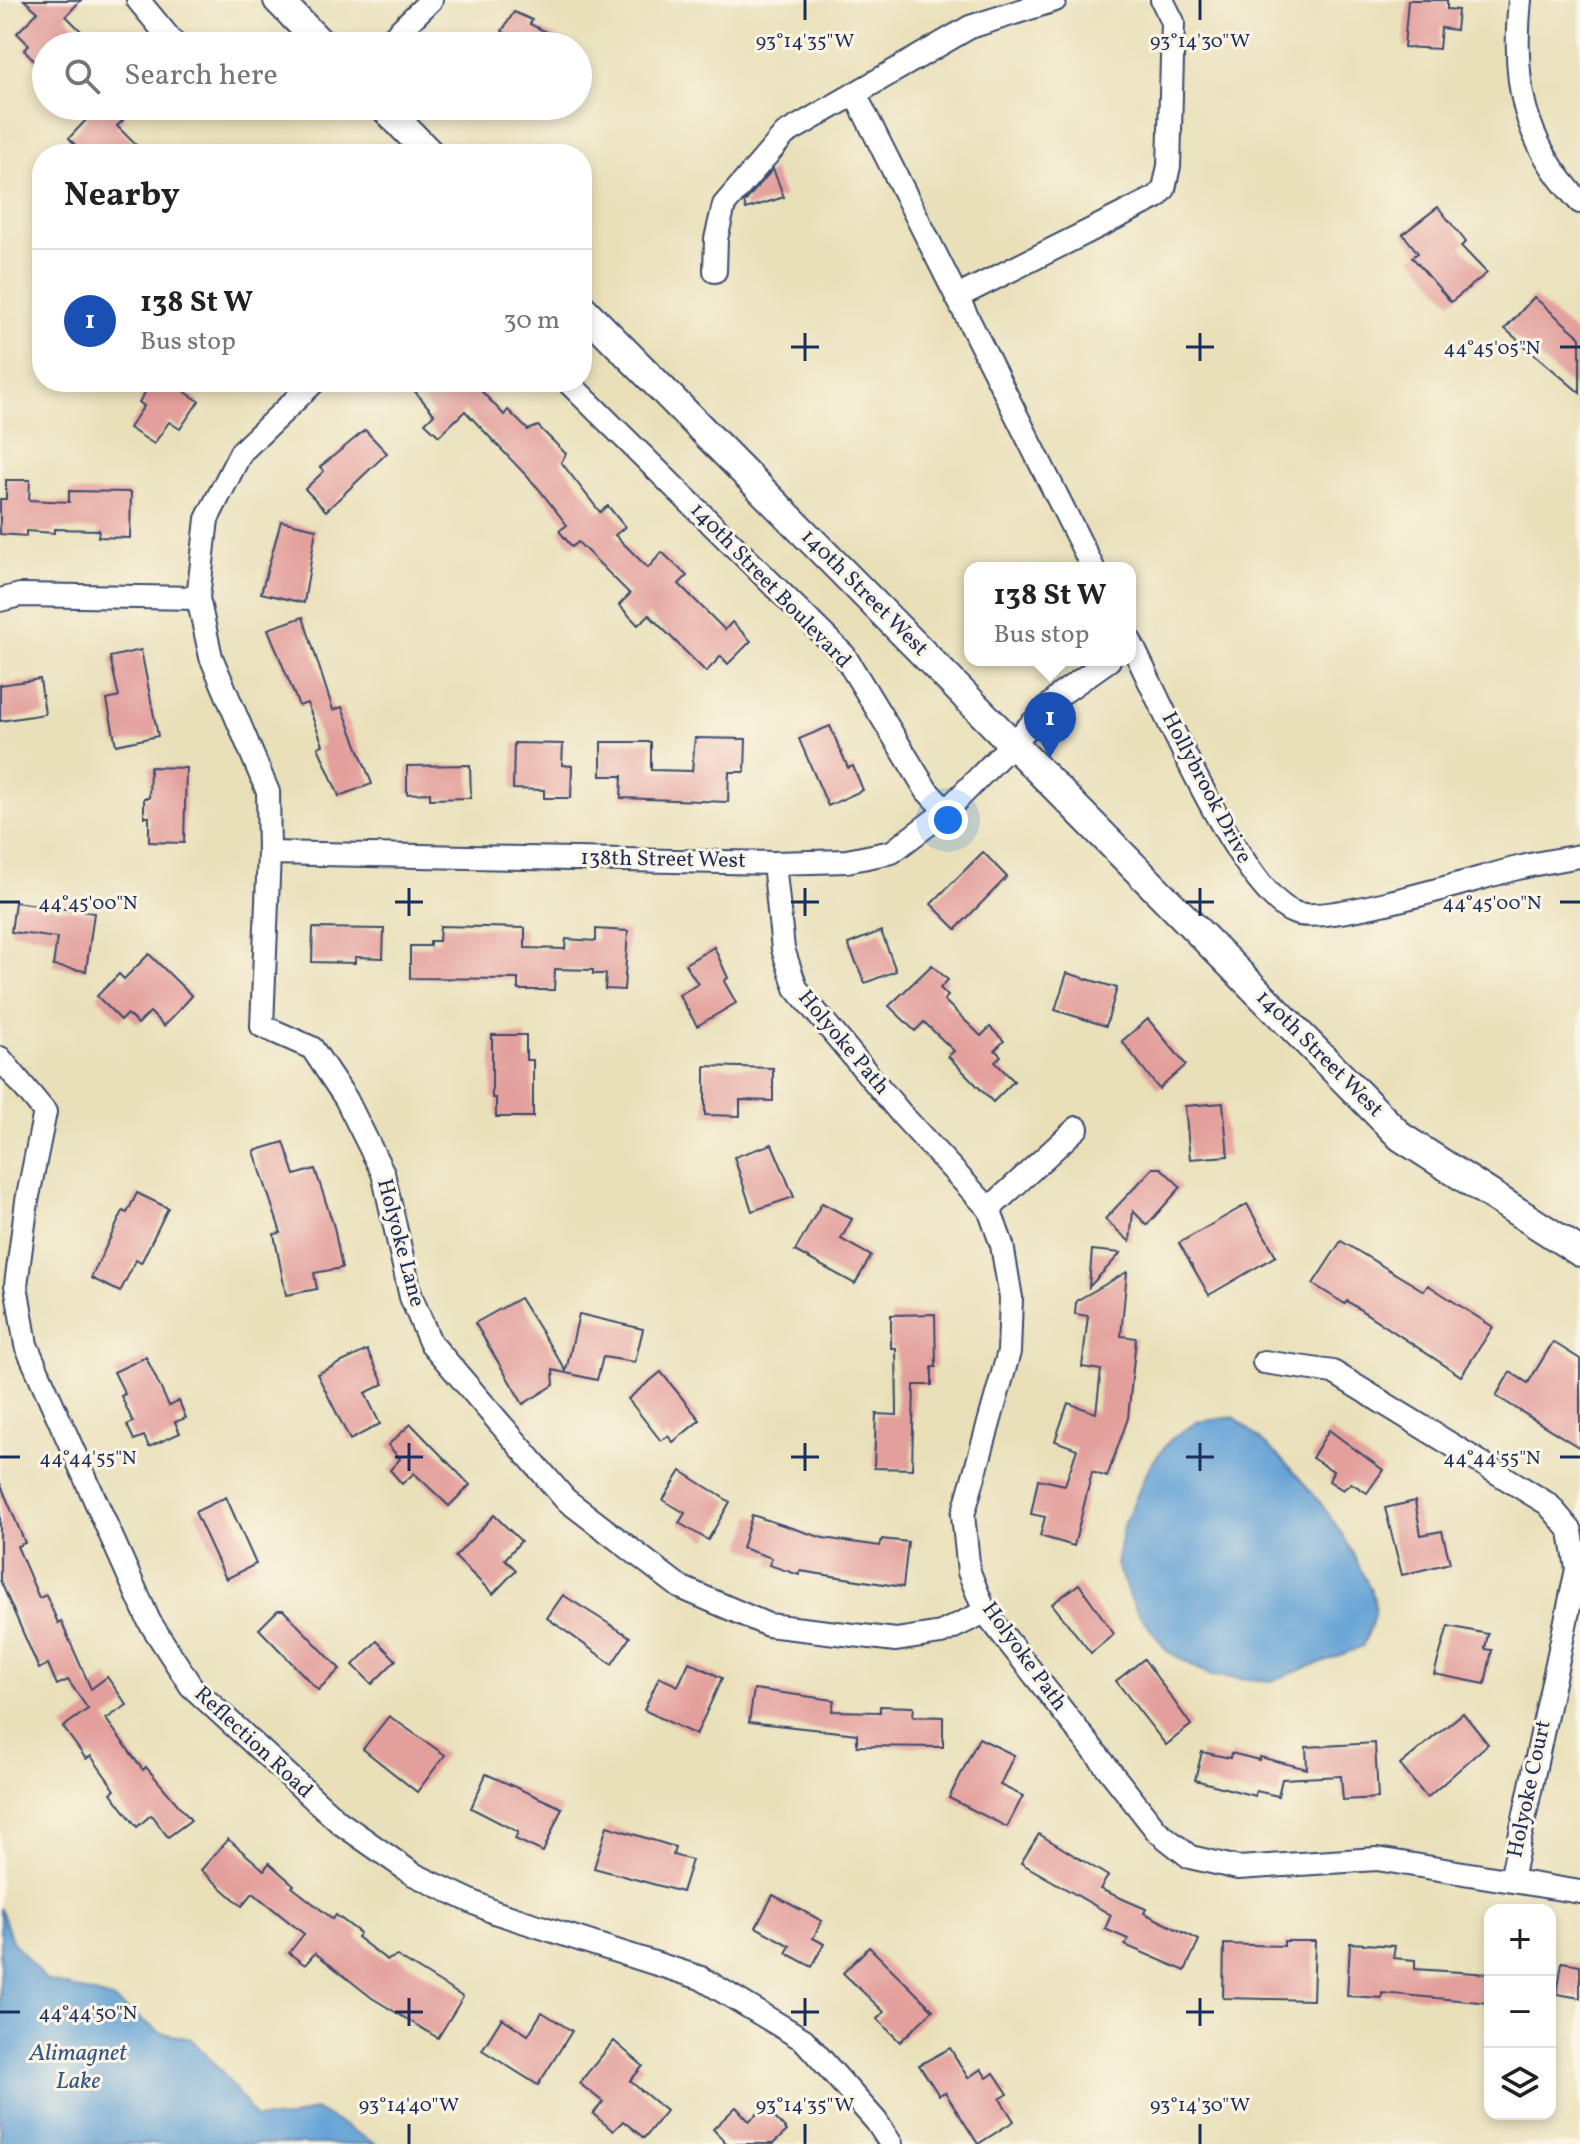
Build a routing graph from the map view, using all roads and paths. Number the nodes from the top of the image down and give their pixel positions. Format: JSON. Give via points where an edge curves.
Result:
{"nodes":[{"id":1,"x":138,"y":0,"type":"edge"},
{"id":2,"x":278,"y":0,"type":"edge"},
{"id":3,"x":431,"y":0,"type":"edge"},
{"id":4,"x":1055,"y":0,"type":"edge"},
{"id":5,"x":1162,"y":0,"type":"edge"},
{"id":6,"x":1520,"y":0,"type":"edge"},
{"id":7,"x":164,"y":32,"type":"edge"},
{"id":8,"x":309,"y":32,"type":"edge"},
{"id":9,"x":398,"y":32,"type":"edge"},
{"id":10,"x":855,"y":94,"type":"junction"},
{"id":11,"x":397,"y":120,"type":"edge"},
{"id":12,"x":420,"y":144,"type":"edge"},
{"id":13,"x":1580,"y":202,"type":"edge"},
{"id":14,"x":715,"y":271,"type":"dead end"},
{"id":15,"x":957,"y":297,"type":"junction"},
{"id":16,"x":592,"y":318,"type":"edge"},
{"id":17,"x":304,"y":392,"type":"edge"},
{"id":18,"x":578,"y":392,"type":"edge"},
{"id":19,"x":1090,"y":562,"type":"edge"},
{"id":20,"x":198,"y":598,"type":"junction"},
{"id":21,"x":0,"y":600,"type":"edge"},
{"id":22,"x":1136,"y":654,"type":"edge"},
{"id":23,"x":1101,"y":666,"type":"edge"},
{"id":24,"x":1014,"y":745,"type":"junction"},
{"id":25,"x":946,"y":811,"type":"junction"},
{"id":26,"x":269,"y":853,"type":"junction"},
{"id":27,"x":1580,"y":856,"type":"edge"},
{"id":28,"x":774,"y":863,"type":"junction"},
{"id":29,"x":0,"y":1058,"type":"edge"},
{"id":30,"x":1077,"y":1128,"type":"dead end"},
{"id":31,"x":989,"y":1209,"type":"junction"},
{"id":32,"x":1580,"y":1252,"type":"edge"},
{"id":33,"x":1264,"y":1362,"type":"dead end"},
{"id":34,"x":985,"y":1612,"type":"junction"},
{"id":35,"x":1511,"y":1880,"type":"junction"},
{"id":36,"x":1580,"y":1892,"type":"edge"},
{"id":37,"x":891,"y":2144,"type":"edge"}],
"edges":[{"from":1,"to":7,"type":"street"},
{"from":2,"to":8,"type":"street"},
{"from":3,"to":9,"type":"street"},
{"from":4,"to":10,"type":"street","via":[[970,27]]},
{"from":5,"to":15,"type":"street","via":[[1173,22],[1164,189]]},
{"from":6,"to":13,"type":"street","via":[[1516,42],[1525,112],[1544,157]]},
{"from":10,"to":14,"type":"street","via":[[785,134],[724,205]]},
{"from":10,"to":15,"type":"street"},
{"from":11,"to":12,"type":"street"},
{"from":15,"to":19,"type":"street"},
{"from":16,"to":24,"type":"street","name":"140th Street West"},
{"from":17,"to":20,"type":"street","name":"Holyoke Lane","via":[[241,452],[207,519]]},
{"from":18,"to":25,"type":"street","name":"140th Street Boulevard","via":[[844,655],[927,791]]},
{"from":20,"to":21,"type":"street","via":[[20,595]]},
{"from":20,"to":26,"type":"street","name":"Holyoke Lane","via":[[211,657],[268,792]]},
{"from":22,"to":27,"type":"street","name":"Hollybrook Drive","via":[[1239,858],[1272,901],[1297,915],[1398,900]]},
{"from":23,"to":24,"type":"street","name":"138th Street West","via":[[1061,694]]},
{"from":24,"to":25,"type":"street","name":"138th Street West"},
{"from":24,"to":32,"type":"street","name":"140th Street West","via":[[1401,1137]]},
{"from":25,"to":28,"type":"street","name":"138th Street West","via":[[892,852],[847,861]]},
{"from":26,"to":28,"type":"street","name":"138th Street West"},
{"from":26,"to":34,"type":"street","name":"Holyoke Lane","via":[[262,1026],[312,1048],[346,1099],[383,1173],[411,1297],[430,1342],[565,1499],[680,1587],[768,1625],[896,1640],[941,1633]]},
{"from":28,"to":31,"type":"street","name":"Holyoke Path","via":[[783,949],[796,988]]},
{"from":29,"to":37,"type":"street","name":"Reflection Road","via":[[45,1112],[16,1285],[26,1345],[149,1621],[191,1686],[339,1822],[413,1874],[494,1912],[701,1978],[804,2040]]},
{"from":30,"to":31,"type":"street"},
{"from":31,"to":34,"type":"street","name":"Holyoke Path","via":[[1011,1298],[1009,1352],[963,1515],[969,1572]]},
{"from":33,"to":35,"type":"street","name":"Holyoke Court","via":[[1333,1372],[1548,1504],[1571,1531],[1577,1569]]},
{"from":34,"to":35,"type":"street","name":"Holyoke Path","via":[[1157,1831],[1190,1857],[1238,1868],[1377,1859]]},
{"from":35,"to":36,"type":"street","name":"Holyoke Path"}]}
